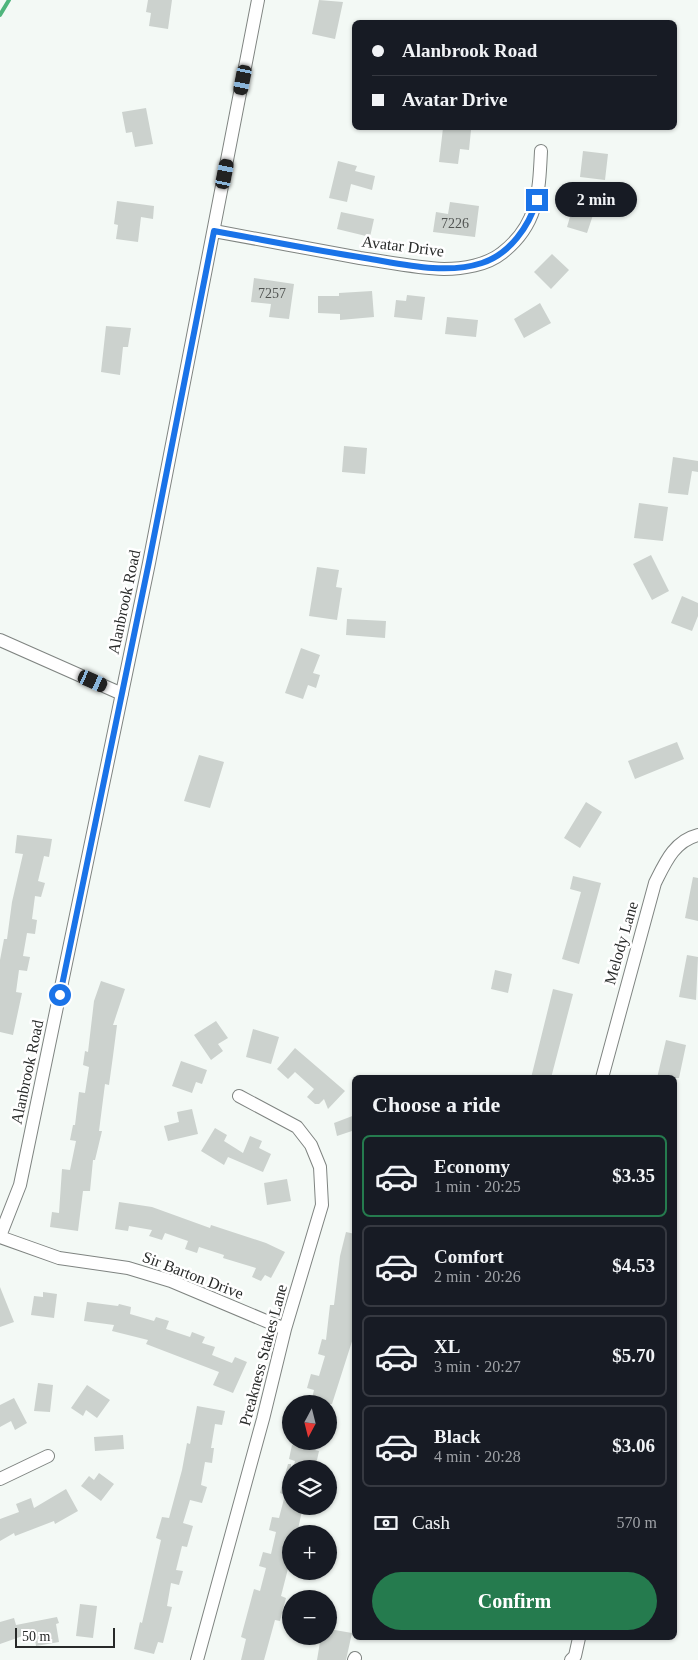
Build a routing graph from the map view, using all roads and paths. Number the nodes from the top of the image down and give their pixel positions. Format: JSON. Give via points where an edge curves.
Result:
{"nodes":[{"id":1,"x":258,"y":0,"type":"edge"},
{"id":2,"x":541,"y":151,"type":"dead end"},
{"id":3,"x":214,"y":231,"type":"junction"},
{"id":4,"x":0,"y":640,"type":"edge"},
{"id":5,"x":122,"y":694,"type":"junction"},
{"id":6,"x":698,"y":836,"type":"edge"},
{"id":7,"x":603,"y":1075,"type":"edge"},
{"id":8,"x":238,"y":1096,"type":"dead end"},
{"id":9,"x":0,"y":1237,"type":"edge"},
{"id":10,"x":285,"y":1329,"type":"junction"},
{"id":11,"x":48,"y":1456,"type":"dead end"},
{"id":12,"x":0,"y":1478,"type":"edge"},
{"id":13,"x":579,"y":1640,"type":"edge"},
{"id":14,"x":197,"y":1660,"type":"edge"},
{"id":15,"x":571,"y":1660,"type":"edge"}],
"edges":[{"from":1,"to":3,"type":"street","name":"Alanbrook Road"},
{"from":2,"to":3,"type":"street","name":"Avatar Drive","via":[[541,181],[532,215],[523,231],[502,254],[483,263],[445,269],[398,264]]},
{"from":3,"to":5,"type":"street","name":"Alanbrook Road"},
{"from":4,"to":5,"type":"street"},
{"from":5,"to":9,"type":"street","name":"Alanbrook Road","via":[[20,1185]]},
{"from":6,"to":7,"type":"street","name":"Melody Lane","via":[[676,848],[655,883]]},
{"from":8,"to":10,"type":"street","name":"Preakness Stakes Lane","via":[[297,1127],[311,1145],[320,1167],[322,1205]]},
{"from":9,"to":10,"type":"street","name":"Sir Barton Drive","via":[[60,1258],[128,1268],[171,1281]]},
{"from":10,"to":14,"type":"street","name":"Preakness Stakes Lane"},
{"from":11,"to":12,"type":"street"},
{"from":13,"to":15,"type":"street"}]}
